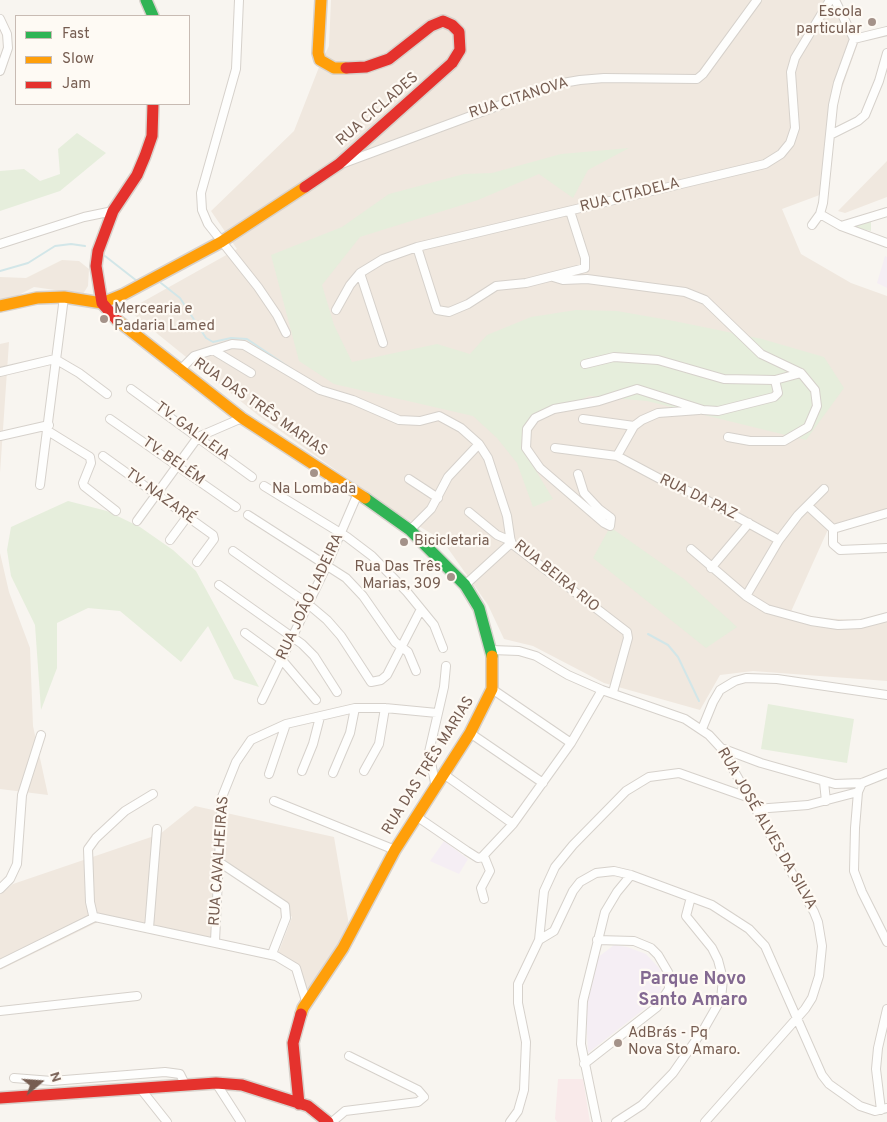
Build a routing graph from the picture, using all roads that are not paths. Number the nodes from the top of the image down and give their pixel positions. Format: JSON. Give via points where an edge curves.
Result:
{"nodes":[{"id":1,"x":147,"y":0,"type":"edge"},
{"id":2,"x":239,"y":0,"type":"edge"},
{"id":3,"x":321,"y":0,"type":"edge"},
{"id":4,"x":757,"y":0,"type":"edge"},
{"id":5,"x":830,"y":0,"type":"edge"},
{"id":6,"x":836,"y":0,"type":"edge"},
{"id":7,"x":153,"y":15,"type":"edge"},
{"id":8,"x":0,"y":19,"type":"edge"},
{"id":9,"x":887,"y":30,"type":"edge"},
{"id":10,"x":887,"y":36,"type":"edge"},
{"id":11,"x":854,"y":38,"type":"junction"},
{"id":12,"x":887,"y":53,"type":"edge"},
{"id":13,"x":0,"y":71,"type":"edge"},
{"id":14,"x":153,"y":105,"type":"edge"},
{"id":15,"x":832,"y":134,"type":"junction"},
{"id":16,"x":339,"y":164,"type":"junction"},
{"id":17,"x":113,"y":211,"type":"junction"},
{"id":18,"x":570,"y":211,"type":"junction"},
{"id":19,"x":887,"y":212,"type":"edge"},
{"id":20,"x":820,"y":214,"type":"junction"},
{"id":21,"x":812,"y":225,"type":"dead end"},
{"id":22,"x":841,"y":226,"type":"junction"},
{"id":23,"x":221,"y":242,"type":"junction"},
{"id":24,"x":887,"y":243,"type":"edge"},
{"id":25,"x":0,"y":244,"type":"edge"},
{"id":26,"x":417,"y":247,"type":"junction"},
{"id":27,"x":360,"y":273,"type":"junction"},
{"id":28,"x":553,"y":277,"type":"junction"},
{"id":29,"x":64,"y":297,"type":"junction"},
{"id":30,"x":102,"y":303,"type":"junction"},
{"id":31,"x":0,"y":306,"type":"edge"},
{"id":32,"x":336,"y":310,"type":"dead end"},
{"id":33,"x":286,"y":333,"type":"dead end"},
{"id":34,"x":383,"y":343,"type":"dead end"},
{"id":35,"x":213,"y":350,"type":"junction"},
{"id":36,"x":55,"y":359,"type":"junction"},
{"id":37,"x":585,"y":364,"type":"dead end"},
{"id":38,"x":179,"y":370,"type":"junction"},
{"id":39,"x":0,"y":372,"type":"edge"},
{"id":40,"x":251,"y":373,"type":"dead end"},
{"id":41,"x":802,"y":373,"type":"junction"},
{"id":42,"x":775,"y":380,"type":"junction"},
{"id":43,"x":131,"y":389,"type":"dead end"},
{"id":44,"x":107,"y":394,"type":"dead end"},
{"id":45,"x":703,"y":410,"type":"junction"},
{"id":46,"x":242,"y":418,"type":"junction"},
{"id":47,"x":583,"y":418,"type":"dead end"},
{"id":48,"x":110,"y":419,"type":"dead end"},
{"id":49,"x":634,"y":426,"type":"junction"},
{"id":50,"x":48,"y":428,"type":"junction"},
{"id":51,"x":0,"y":436,"type":"edge"},
{"id":52,"x":198,"y":437,"type":"junction"},
{"id":53,"x":728,"y":437,"type":"dead end"},
{"id":54,"x":479,"y":444,"type":"junction"},
{"id":55,"x":556,"y":448,"type":"dead end"},
{"id":56,"x":103,"y":456,"type":"dead end"},
{"id":57,"x":617,"y":456,"type":"junction"},
{"id":58,"x":177,"y":466,"type":"junction"},
{"id":59,"x":578,"y":474,"type":"dead end"},
{"id":60,"x":252,"y":477,"type":"dead end"},
{"id":61,"x":409,"y":479,"type":"dead end"},
{"id":62,"x":40,"y":485,"type":"dead end"},
{"id":63,"x":264,"y":486,"type":"dead end"},
{"id":64,"x":824,"y":489,"type":"dead end"},
{"id":65,"x":358,"y":492,"type":"junction"},
{"id":66,"x":156,"y":494,"type":"junction"},
{"id":67,"x":438,"y":498,"type":"junction"},
{"id":68,"x":808,"y":506,"type":"junction"},
{"id":69,"x":236,"y":507,"type":"dead end"},
{"id":70,"x":116,"y":511,"type":"dead end"},
{"id":71,"x":469,"y":512,"type":"dead end"},
{"id":72,"x":887,"y":513,"type":"edge"},
{"id":73,"x":248,"y":515,"type":"dead end"},
{"id":74,"x":186,"y":517,"type":"junction"},
{"id":75,"x":137,"y":521,"type":"dead end"},
{"id":76,"x":749,"y":523,"type":"junction"},
{"id":77,"x":833,"y":529,"type":"junction"},
{"id":78,"x":410,"y":530,"type":"junction"},
{"id":79,"x":341,"y":533,"type":"junction"},
{"id":80,"x":170,"y":540,"type":"dead end"},
{"id":81,"x":779,"y":540,"type":"junction"},
{"id":82,"x":511,"y":542,"type":"junction"},
{"id":83,"x":887,"y":548,"type":"edge"},
{"id":84,"x":691,"y":549,"type":"dead end"},
{"id":85,"x":233,"y":551,"type":"dead end"},
{"id":86,"x":197,"y":562,"type":"dead end"},
{"id":87,"x":327,"y":566,"type":"junction"},
{"id":88,"x":711,"y":568,"type":"junction"},
{"id":89,"x":219,"y":585,"type":"dead end"},
{"id":90,"x":465,"y":586,"type":"junction"},
{"id":91,"x":746,"y":596,"type":"junction"},
{"id":92,"x":308,"y":604,"type":"junction"},
{"id":93,"x":421,"y":609,"type":"junction"},
{"id":94,"x":887,"y":617,"type":"edge"},
{"id":95,"x":245,"y":633,"type":"dead end"},
{"id":96,"x":293,"y":636,"type":"junction"},
{"id":97,"x":401,"y":647,"type":"junction"},
{"id":98,"x":443,"y":648,"type":"dead end"},
{"id":99,"x":492,"y":650,"type":"junction"},
{"id":100,"x":282,"y":660,"type":"junction"},
{"id":101,"x":446,"y":666,"type":"dead end"},
{"id":102,"x":416,"y":671,"type":"dead end"},
{"id":103,"x":492,"y":690,"type":"junction"},
{"id":104,"x":602,"y":690,"type":"junction"},
{"id":105,"x":337,"y":692,"type":"dead end"},
{"id":106,"x":613,"y":692,"type":"junction"},
{"id":107,"x":887,"y":695,"type":"edge"},
{"id":108,"x":262,"y":700,"type":"dead end"},
{"id":109,"x":316,"y":700,"type":"dead end"},
{"id":110,"x":355,"y":708,"type":"junction"},
{"id":111,"x":385,"y":708,"type":"junction"},
{"id":112,"x":437,"y":713,"type":"junction"},
{"id":113,"x":320,"y":717,"type":"junction"},
{"id":114,"x":286,"y":724,"type":"junction"},
{"id":115,"x":702,"y":729,"type":"junction"},
{"id":116,"x":470,"y":733,"type":"junction"},
{"id":117,"x":41,"y":735,"type":"dead end"},
{"id":118,"x":571,"y":743,"type":"junction"},
{"id":119,"x":721,"y":748,"type":"junction"},
{"id":120,"x":302,"y":771,"type":"dead end"},
{"id":121,"x":364,"y":771,"type":"dead end"},
{"id":122,"x":333,"y":773,"type":"dead end"},
{"id":123,"x":887,"y":773,"type":"edge"},
{"id":124,"x":269,"y":774,"type":"dead end"},
{"id":125,"x":444,"y":775,"type":"junction"},
{"id":126,"x":543,"y":782,"type":"junction"},
{"id":127,"x":824,"y":782,"type":"junction"},
{"id":128,"x":862,"y":783,"type":"junction"},
{"id":129,"x":436,"y":788,"type":"junction"},
{"id":130,"x":858,"y":792,"type":"junction"},
{"id":131,"x":152,"y":794,"type":"dead end"},
{"id":132,"x":748,"y":797,"type":"junction"},
{"id":133,"x":826,"y":801,"type":"junction"},
{"id":134,"x":274,"y":802,"type":"dead end"},
{"id":135,"x":756,"y":809,"type":"junction"},
{"id":136,"x":416,"y":816,"type":"junction"},
{"id":137,"x":513,"y":824,"type":"junction"},
{"id":138,"x":157,"y":829,"type":"dead end"},
{"id":139,"x":395,"y":850,"type":"junction"},
{"id":140,"x":484,"y":856,"type":"junction"},
{"id":141,"x":219,"y":862,"type":"junction"},
{"id":142,"x":631,"y":876,"type":"junction"},
{"id":143,"x":0,"y":889,"type":"edge"},
{"id":144,"x":691,"y":897,"type":"junction"},
{"id":145,"x":484,"y":898,"type":"dead end"},
{"id":146,"x":95,"y":917,"type":"junction"},
{"id":147,"x":149,"y":928,"type":"junction"},
{"id":148,"x":539,"y":940,"type":"junction"},
{"id":149,"x":597,"y":940,"type":"junction"},
{"id":150,"x":215,"y":941,"type":"junction"},
{"id":151,"x":887,"y":942,"type":"edge"},
{"id":152,"x":272,"y":954,"type":"junction"},
{"id":153,"x":0,"y":964,"type":"edge"},
{"id":154,"x":137,"y":996,"type":"dead end"},
{"id":155,"x":306,"y":1001,"type":"junction"},
{"id":156,"x":887,"y":1009,"type":"edge"},
{"id":157,"x":0,"y":1011,"type":"edge"},
{"id":158,"x":797,"y":1018,"type":"junction"},
{"id":159,"x":349,"y":1056,"type":"dead end"},
{"id":160,"x":584,"y":1064,"type":"junction"},
{"id":161,"x":14,"y":1078,"type":"dead end"},
{"id":162,"x":216,"y":1083,"type":"junction"},
{"id":163,"x":185,"y":1084,"type":"junction"},
{"id":164,"x":140,"y":1088,"type":"junction"},
{"id":165,"x":0,"y":1098,"type":"edge"},
{"id":166,"x":295,"y":1103,"type":"junction"},
{"id":167,"x":884,"y":1109,"type":"edge"},
{"id":168,"x":168,"y":1122,"type":"edge"},
{"id":169,"x":241,"y":1122,"type":"edge"},
{"id":170,"x":322,"y":1122,"type":"edge"},
{"id":171,"x":330,"y":1122,"type":"edge"},
{"id":172,"x":510,"y":1122,"type":"edge"},
{"id":173,"x":597,"y":1122,"type":"edge"},
{"id":174,"x":616,"y":1122,"type":"edge"},
{"id":175,"x":705,"y":1122,"type":"edge"}],
"edges":[{"from":1,"to":7,"type":"street"},
{"from":2,"to":23,"type":"street","via":[[236,69],[201,194],[202,210]]},
{"from":3,"to":16,"type":"street","name":"RUA CICLADES","via":[[318,53],[320,60],[334,68],[366,67],[389,59],[437,22],[452,25],[461,40],[460,50],[449,66]]},
{"from":4,"to":16,"type":"street","name":"RUA CITANOVA","via":[[697,79],[604,78],[557,84]]},
{"from":5,"to":18,"type":"street","name":"RUA CITADELA","via":[[795,58],[791,72],[795,128],[790,143],[780,154],[764,164]]},
{"from":6,"to":11,"type":"street"},
{"from":8,"to":13,"type":"street","via":[[7,34],[8,48]]},
{"from":9,"to":10,"type":"street"},
{"from":9,"to":11,"type":"street"},
{"from":11,"to":15,"type":"street","via":[[838,82]]},
{"from":12,"to":15,"type":"street","via":[[865,115]]},
{"from":14,"to":17,"type":"street","via":[[152,136],[146,156],[137,176]]},
{"from":15,"to":20,"type":"street"},
{"from":16,"to":23,"type":"street","name":"RUA CICLADES"},
{"from":17,"to":25,"type":"street"},
{"from":17,"to":30,"type":"street","via":[[98,251],[97,275]]},
{"from":18,"to":26,"type":"street","name":"RUA CITADELA"},
{"from":18,"to":28,"type":"street","via":[[586,266]]},
{"from":19,"to":22,"type":"street"},
{"from":20,"to":21,"type":"street"},
{"from":20,"to":22,"type":"street"},
{"from":22,"to":24,"type":"street"},
{"from":23,"to":30,"type":"street","name":"RUA CICLADES"},
{"from":23,"to":33,"type":"street","via":[[262,294]]},
{"from":26,"to":27,"type":"street","name":"RUA CITADELA","via":[[383,259]]},
{"from":26,"to":28,"type":"street","via":[[435,306],[440,312],[468,304],[496,286]]},
{"from":27,"to":32,"type":"street","name":"RUA CITADELA"},
{"from":27,"to":34,"type":"street"},
{"from":28,"to":41,"type":"street","via":[[685,292],[705,300],[761,354]]},
{"from":29,"to":30,"type":"street"},
{"from":29,"to":31,"type":"street","via":[[37,298]]},
{"from":29,"to":36,"type":"street"},
{"from":30,"to":38,"type":"street","name":"RUA DAS TRÊS MARIAS","via":[[122,326]]},
{"from":35,"to":38,"type":"street","name":"RUA BEIRA RIO","via":[[194,356]]},
{"from":35,"to":40,"type":"street"},
{"from":35,"to":54,"type":"street","name":"RUA BEIRA RIO","via":[[232,344],[244,345],[320,390],[399,420],[409,422],[439,416]]},
{"from":36,"to":39,"type":"street"},
{"from":36,"to":44,"type":"street"},
{"from":36,"to":50,"type":"street"},
{"from":37,"to":42,"type":"street","via":[[614,357],[658,360],[724,378]]},
{"from":38,"to":46,"type":"street","name":"RUA DAS TRÊS MARIAS"},
{"from":41,"to":42,"type":"street"},
{"from":41,"to":53,"type":"street","via":[[815,390],[817,406],[808,427],[784,441]]},
{"from":42,"to":45,"type":"street","via":[[778,393],[774,397],[718,411]]},
{"from":43,"to":52,"type":"street","name":"TV. GALILEIA"},
{"from":45,"to":49,"type":"street","via":[[658,413]]},
{"from":45,"to":59,"type":"street","via":[[637,389],[599,401],[554,409],[536,418],[527,429],[526,448],[540,468],[610,526],[611,518],[584,493]]},
{"from":46,"to":52,"type":"street"},
{"from":46,"to":65,"type":"street","name":"RUA DAS TRÊS MARIAS"},
{"from":47,"to":49,"type":"street"},
{"from":48,"to":58,"type":"street","name":"TV. BELÉM"},
{"from":49,"to":57,"type":"street"},
{"from":50,"to":51,"type":"street"},
{"from":50,"to":62,"type":"street"},
{"from":50,"to":70,"type":"street","via":[[90,457],[92,463],[83,481],[84,486]]},
{"from":52,"to":58,"type":"street"},
{"from":52,"to":60,"type":"street","name":"TV. GALILEIA"},
{"from":54,"to":67,"type":"street","via":[[448,477]]},
{"from":54,"to":82,"type":"street","name":"RUA BEIRA RIO","via":[[488,458]]},
{"from":55,"to":57,"type":"street","name":"RUA DA PAZ"},
{"from":56,"to":66,"type":"street","name":"TV. NAZARÉ"},
{"from":57,"to":76,"type":"street","name":"RUA DA PAZ"},
{"from":58,"to":66,"type":"street"},
{"from":58,"to":69,"type":"street","name":"TV. BELÉM"},
{"from":61,"to":67,"type":"street"},
{"from":63,"to":79,"type":"street"},
{"from":64,"to":68,"type":"street"},
{"from":65,"to":78,"type":"street","name":"RUA DAS TRÊS MARIAS"},
{"from":65,"to":79,"type":"street","name":"RUA JOÃO LADEIRA"},
{"from":66,"to":74,"type":"street","name":"TV. NAZARÉ"},
{"from":66,"to":75,"type":"street"},
{"from":67,"to":78,"type":"street"},
{"from":68,"to":77,"type":"street"},
{"from":68,"to":81,"type":"street"},
{"from":71,"to":82,"type":"street"},
{"from":72,"to":77,"type":"street"},
{"from":73,"to":87,"type":"street"},
{"from":74,"to":80,"type":"street"},
{"from":74,"to":86,"type":"street","name":"TV. NAZARÉ","via":[[213,535],[214,539]]},
{"from":76,"to":81,"type":"street","name":"RUA DA PAZ"},
{"from":76,"to":88,"type":"street"},
{"from":77,"to":83,"type":"street","via":[[833,544],[840,550]]},
{"from":78,"to":90,"type":"street","name":"RUA DAS TRÊS MARIAS"},
{"from":79,"to":87,"type":"street","name":"RUA JOÃO LADEIRA"},
{"from":79,"to":93,"type":"street","via":[[379,564]]},
{"from":81,"to":91,"type":"street"},
{"from":82,"to":90,"type":"street"},
{"from":82,"to":106,"type":"street","name":"RUA BEIRA RIO","via":[[625,630],[628,638]]},
{"from":84,"to":88,"type":"street"},
{"from":85,"to":92,"type":"street"},
{"from":87,"to":92,"type":"street","name":"RUA JOÃO LADEIRA"},
{"from":87,"to":97,"type":"street","via":[[346,578],[363,596]]},
{"from":88,"to":91,"type":"street"},
{"from":89,"to":96,"type":"street"},
{"from":90,"to":99,"type":"street","name":"RUA DAS TRÊS MARIAS","via":[[479,608]]},
{"from":91,"to":94,"type":"street","via":[[767,608],[838,625],[861,624]]},
{"from":92,"to":96,"type":"street","name":"RUA JOÃO LADEIRA"},
{"from":92,"to":97,"type":"street","via":[[341,636],[371,682],[387,675]]},
{"from":93,"to":97,"type":"street"},
{"from":93,"to":98,"type":"street","via":[[434,625]]},
{"from":95,"to":100,"type":"street"},
{"from":96,"to":100,"type":"street","name":"RUA JOÃO LADEIRA"},
{"from":96,"to":105,"type":"street","via":[[314,656]]},
{"from":97,"to":102,"type":"street","via":[[410,656]]},
{"from":99,"to":103,"type":"street","name":"RUA DAS TRÊS MARIAS"},
{"from":99,"to":104,"type":"street","name":"RUA JOSÉ ALVES DA SILVA","via":[[519,651],[536,656]]},
{"from":100,"to":108,"type":"street","name":"RUA JOÃO LADEIRA"},
{"from":100,"to":109,"type":"street"},
{"from":101,"to":112,"type":"street"},
{"from":103,"to":116,"type":"street","name":"RUA DAS TRÊS MARIAS"},
{"from":103,"to":118,"type":"street"},
{"from":104,"to":106,"type":"street","name":"RUA JOSÉ ALVES DA SILVA"},
{"from":104,"to":118,"type":"street"},
{"from":106,"to":115,"type":"street","name":"RUA JOSÉ ALVES DA SILVA","via":[[668,712]]},
{"from":107,"to":115,"type":"street","via":[[746,678],[720,690]]},
{"from":110,"to":111,"type":"street","name":"RUA CAVALHEIRAS"},
{"from":110,"to":113,"type":"street","name":"RUA CAVALHEIRAS"},
{"from":110,"to":122,"type":"street","via":[[350,733]]},
{"from":111,"to":112,"type":"street","name":"RUA CAVALHEIRAS"},
{"from":111,"to":121,"type":"street","via":[[379,744]]},
{"from":112,"to":129,"type":"street","via":[[429,752]]},
{"from":113,"to":114,"type":"street","name":"RUA CAVALHEIRAS"},
{"from":113,"to":120,"type":"street"},
{"from":114,"to":124,"type":"street"},
{"from":114,"to":141,"type":"street","name":"RUA CAVALHEIRAS","via":[[251,740],[226,782],[222,797]]},
{"from":115,"to":119,"type":"street","name":"RUA JOSÉ ALVES DA SILVA"},
{"from":116,"to":125,"type":"street","name":"RUA DAS TRÊS MARIAS"},
{"from":116,"to":126,"type":"street"},
{"from":117,"to":143,"type":"street","via":[[22,795],[17,864],[10,879]]},
{"from":118,"to":126,"type":"street"},
{"from":119,"to":127,"type":"street"},
{"from":119,"to":132,"type":"street","name":"RUA JOSÉ ALVES DA SILVA"},
{"from":123,"to":128,"type":"street"},
{"from":125,"to":129,"type":"street","name":"RUA DAS TRÊS MARIAS"},
{"from":125,"to":137,"type":"street"},
{"from":126,"to":137,"type":"street"},
{"from":127,"to":128,"type":"street"},
{"from":127,"to":133,"type":"street"},
{"from":128,"to":130,"type":"street"},
{"from":129,"to":136,"type":"street","name":"RUA DAS TRÊS MARIAS"},
{"from":130,"to":133,"type":"street"},
{"from":130,"to":151,"type":"street","via":[[854,871]]},
{"from":131,"to":146,"type":"street","via":[[125,811],[88,849],[90,902]]},
{"from":132,"to":135,"type":"street","name":"RUA JOSÉ ALVES DA SILVA"},
{"from":132,"to":148,"type":"street","via":[[679,773],[648,777],[635,784],[588,829],[555,868],[544,891]]},
{"from":133,"to":135,"type":"street","via":[[787,808]]},
{"from":134,"to":139,"type":"street"},
{"from":135,"to":158,"type":"street","name":"RUA JOSÉ ALVES DA SILVA","via":[[801,887],[820,931],[821,960],[815,990]]},
{"from":136,"to":139,"type":"street","name":"RUA DAS TRÊS MARIAS"},
{"from":136,"to":140,"type":"street","via":[[477,857]]},
{"from":137,"to":140,"type":"street"},
{"from":138,"to":147,"type":"street"},
{"from":139,"to":155,"type":"street","name":"RUA DAS TRÊS MARIAS","via":[[343,948]]},
{"from":140,"to":145,"type":"street","via":[[490,870],[481,888]]},
{"from":141,"to":150,"type":"street","name":"RUA CAVALHEIRAS"},
{"from":141,"to":152,"type":"street","via":[[285,906],[286,918]]},
{"from":142,"to":144,"type":"street"},
{"from":142,"to":148,"type":"street","via":[[614,872],[596,873],[580,882],[568,898],[554,931]]},
{"from":142,"to":149,"type":"street","via":[[605,912]]},
{"from":144,"to":158,"type":"street","via":[[734,918],[765,946]]},
{"from":144,"to":174,"type":"street","via":[[686,916],[718,960],[723,979],[721,999],[673,1073],[642,1105]]},
{"from":146,"to":147,"type":"street"},
{"from":146,"to":153,"type":"street"},
{"from":147,"to":150,"type":"street"},
{"from":148,"to":172,"type":"street","via":[[518,990],[526,1042],[524,1090],[518,1111]]},
{"from":149,"to":160,"type":"street","via":[[581,1016]]},
{"from":149,"to":160,"type":"street","via":[[634,940],[651,948],[668,972],[669,989],[657,1007]]},
{"from":150,"to":152,"type":"street"},
{"from":152,"to":155,"type":"street","via":[[296,968]]},
{"from":154,"to":157,"type":"street"},
{"from":155,"to":166,"type":"street","name":"RUA DAS TRÊS MARIAS","via":[[294,1043]]},
{"from":156,"to":167,"type":"street","via":[[876,1068]]},
{"from":158,"to":167,"type":"street","via":[[816,1066],[830,1084],[868,1110]]},
{"from":158,"to":175,"type":"street","name":"RUA JOSÉ ALVES DA SILVA"},
{"from":159,"to":171,"type":"street","via":[[418,1090],[424,1097],[418,1102],[344,1111]]},
{"from":160,"to":173,"type":"street"},
{"from":161,"to":163,"type":"street","via":[[52,1082],[172,1072],[180,1074]]},
{"from":162,"to":163,"type":"street"},
{"from":162,"to":166,"type":"street","via":[[242,1085]]},
{"from":162,"to":169,"type":"street"},
{"from":163,"to":164,"type":"street"},
{"from":164,"to":165,"type":"street"},
{"from":164,"to":168,"type":"street"},
{"from":166,"to":170,"type":"street"},
{"from":166,"to":171,"type":"street","via":[[308,1106]]}]}
